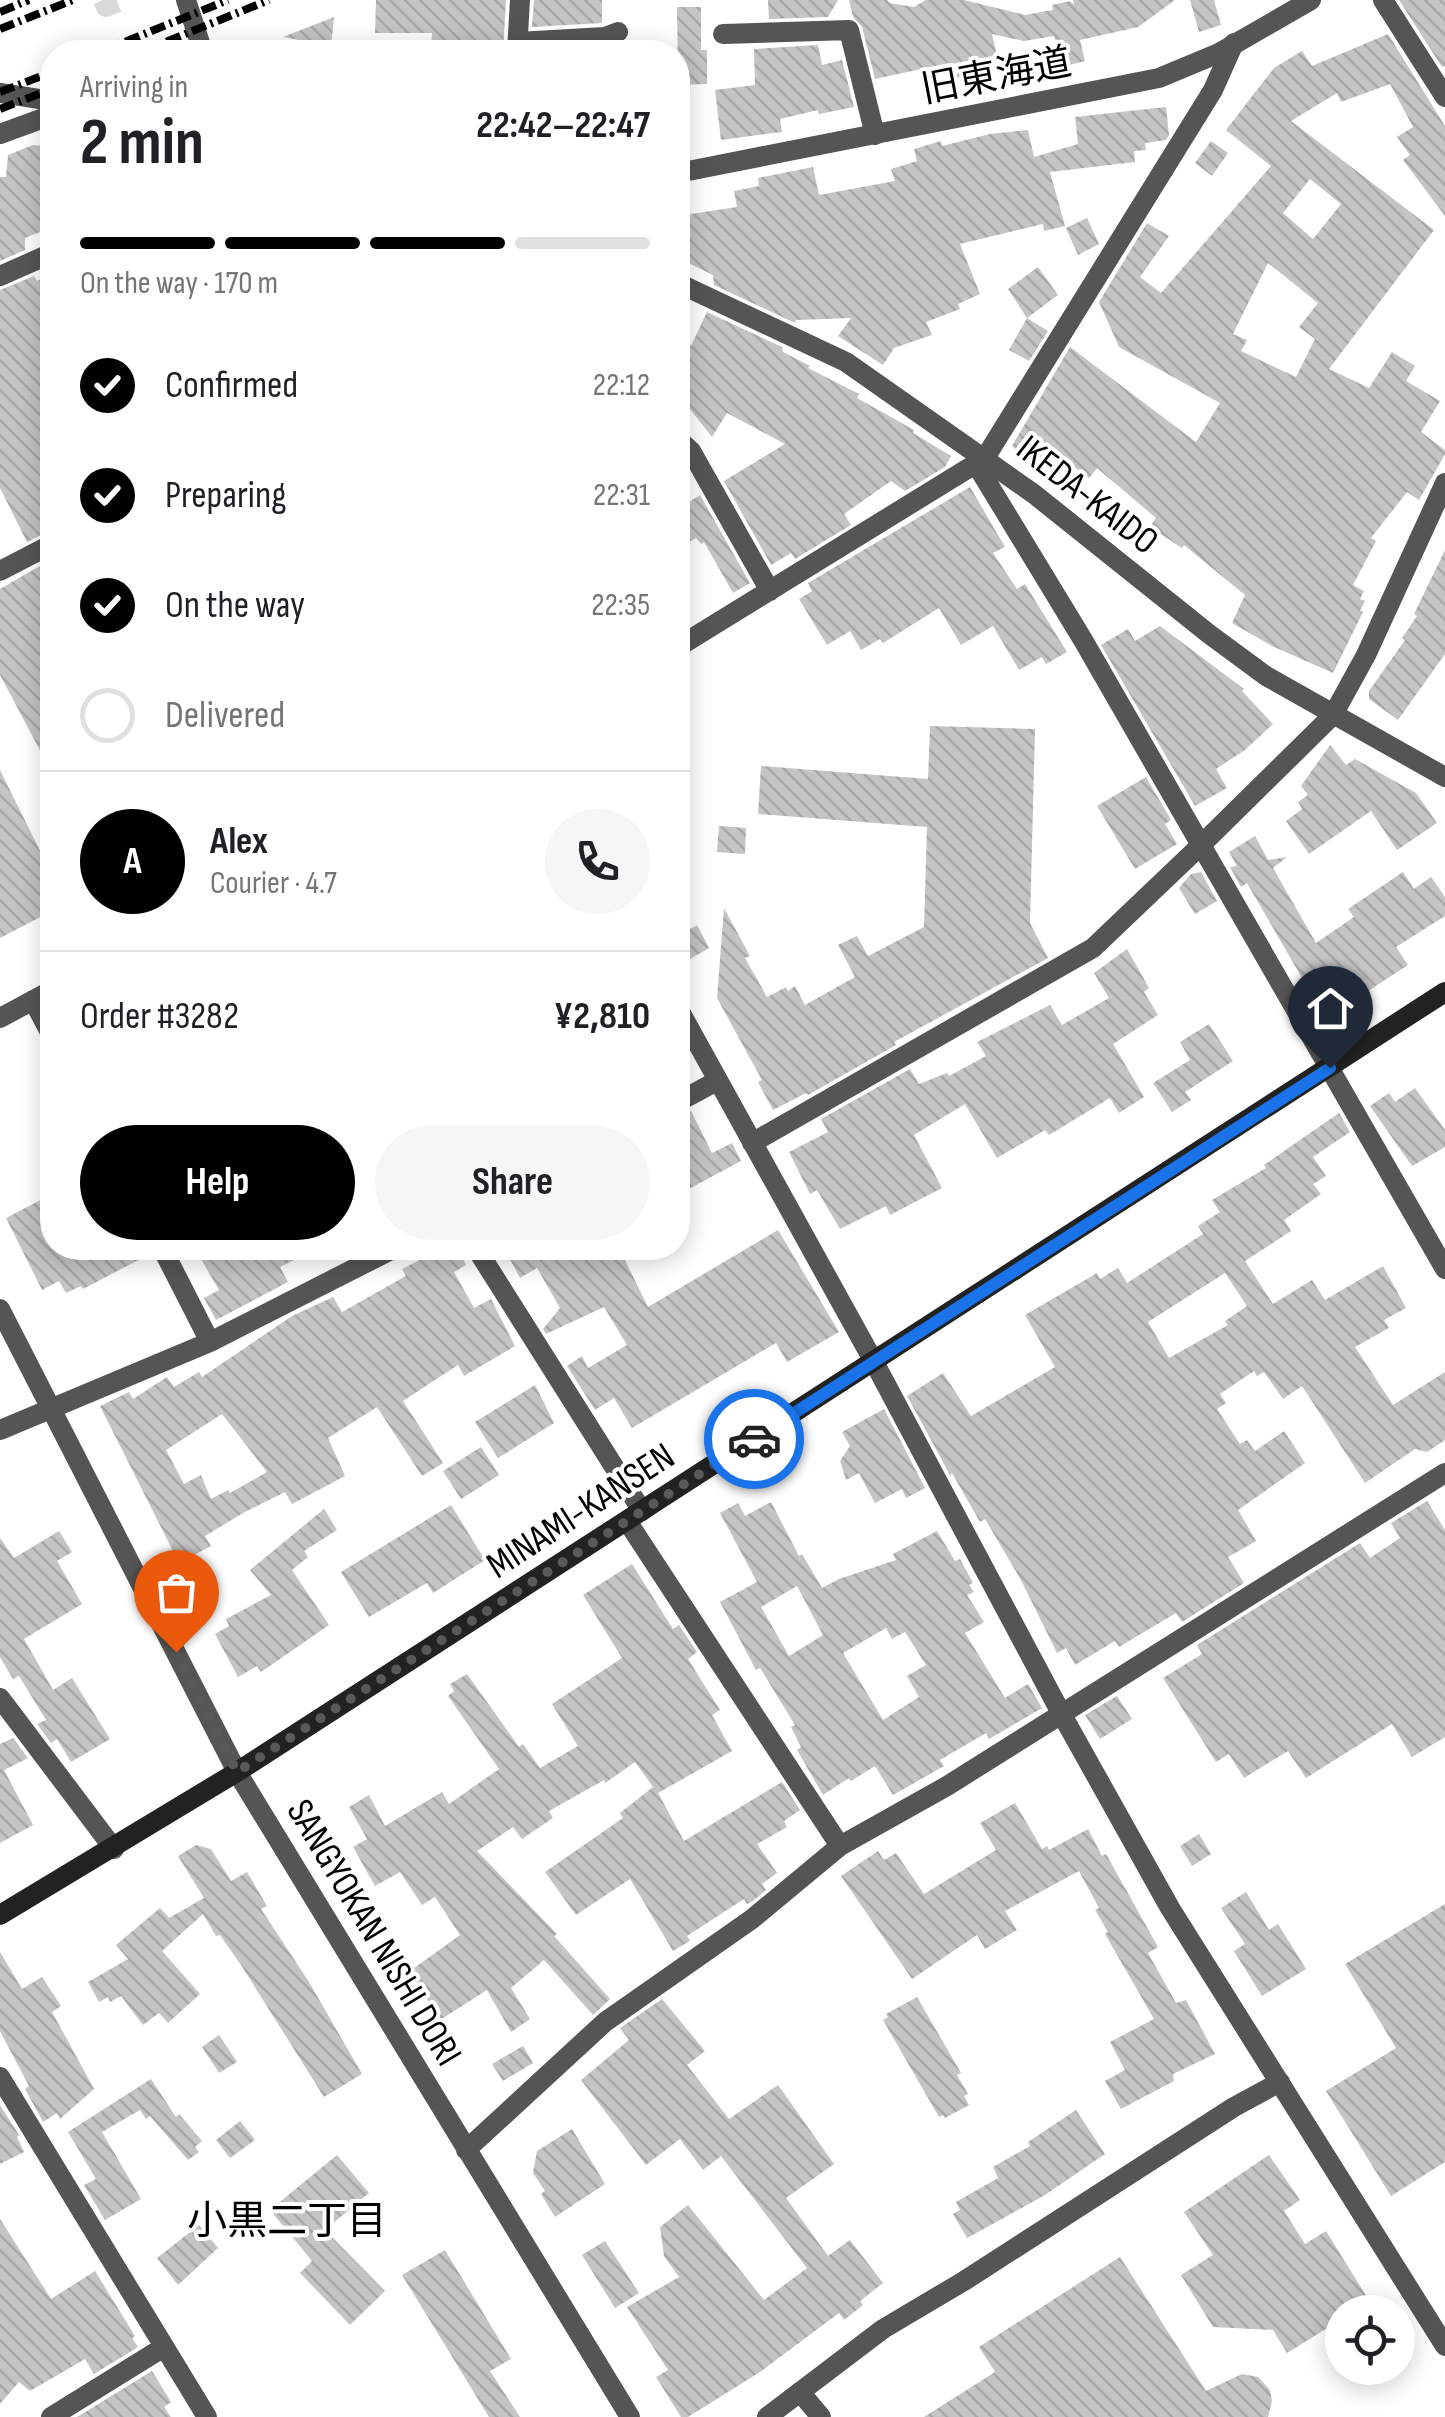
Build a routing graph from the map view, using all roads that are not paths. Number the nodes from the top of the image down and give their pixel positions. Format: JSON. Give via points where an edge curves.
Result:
{"nodes":[{"id":1,"x":186,"y":0,"type":"edge"},
{"id":2,"x":520,"y":0,"type":"edge"},
{"id":3,"x":1383,"y":0,"type":"edge"},
{"id":4,"x":1307,"y":1,"type":"edge"},
{"id":5,"x":618,"y":32,"type":"dead end"},
{"id":6,"x":722,"y":34,"type":"dead end"},
{"id":7,"x":199,"y":40,"type":"edge"},
{"id":8,"x":517,"y":40,"type":"edge"},
{"id":9,"x":579,"y":40,"type":"edge"},
{"id":10,"x":1234,"y":43,"type":"junction"},
{"id":11,"x":0,"y":94,"type":"edge"},
{"id":12,"x":1445,"y":96,"type":"edge"},
{"id":13,"x":40,"y":99,"type":"edge"},
{"id":14,"x":40,"y":119,"type":"edge"},
{"id":15,"x":0,"y":134,"type":"edge"},
{"id":16,"x":876,"y":134,"type":"junction"},
{"id":17,"x":690,"y":171,"type":"edge"},
{"id":18,"x":40,"y":258,"type":"edge"},
{"id":19,"x":0,"y":276,"type":"edge"},
{"id":20,"x":690,"y":289,"type":"edge"},
{"id":21,"x":690,"y":450,"type":"edge"},
{"id":22,"x":980,"y":462,"type":"junction"},
{"id":23,"x":1445,"y":483,"type":"edge"},
{"id":24,"x":40,"y":550,"type":"edge"},
{"id":25,"x":0,"y":571,"type":"edge"},
{"id":26,"x":770,"y":591,"type":"junction"},
{"id":27,"x":690,"y":640,"type":"edge"},
{"id":28,"x":1333,"y":715,"type":"junction"},
{"id":29,"x":1445,"y":778,"type":"edge"},
{"id":30,"x":1200,"y":846,"type":"junction"},
{"id":31,"x":1445,"y":992,"type":"edge"},
{"id":32,"x":40,"y":997,"type":"edge"},
{"id":33,"x":0,"y":1018,"type":"edge"},
{"id":34,"x":690,"y":1031,"type":"edge"},
{"id":35,"x":1330,"y":1068,"type":"junction"},
{"id":36,"x":717,"y":1082,"type":"junction"},
{"id":37,"x":690,"y":1096,"type":"edge"},
{"id":38,"x":752,"y":1142,"type":"junction"},
{"id":39,"x":168,"y":1260,"type":"edge"},
{"id":40,"x":371,"y":1260,"type":"edge"},
{"id":41,"x":483,"y":1260,"type":"edge"},
{"id":42,"x":1445,"y":1269,"type":"edge"},
{"id":43,"x":0,"y":1310,"type":"edge"},
{"id":44,"x":210,"y":1342,"type":"junction"},
{"id":45,"x":874,"y":1362,"type":"junction"},
{"id":46,"x":49,"y":1410,"type":"junction"},
{"id":47,"x":0,"y":1430,"type":"edge"},
{"id":48,"x":1445,"y":1473,"type":"edge"},
{"id":49,"x":635,"y":1516,"type":"junction"},
{"id":50,"x":0,"y":1698,"type":"edge"},
{"id":51,"x":1061,"y":1714,"type":"junction"},
{"id":52,"x":237,"y":1772,"type":"junction"},
{"id":53,"x":840,"y":1846,"type":"junction"},
{"id":54,"x":114,"y":1849,"type":"junction"},
{"id":55,"x":0,"y":1916,"type":"edge"},
{"id":56,"x":0,"y":2077,"type":"edge"},
{"id":57,"x":1280,"y":2082,"type":"junction"},
{"id":58,"x":466,"y":2150,"type":"junction"},
{"id":59,"x":1445,"y":2346,"type":"edge"},
{"id":60,"x":164,"y":2347,"type":"junction"},
{"id":61,"x":800,"y":2392,"type":"junction"},
{"id":62,"x":50,"y":2417,"type":"edge"},
{"id":63,"x":206,"y":2417,"type":"edge"},
{"id":64,"x":630,"y":2417,"type":"edge"},
{"id":65,"x":768,"y":2417,"type":"edge"},
{"id":66,"x":821,"y":2417,"type":"edge"}],
"edges":[{"from":1,"to":7,"type":"street"},
{"from":2,"to":8,"type":"street"},
{"from":3,"to":12,"type":"street"},
{"from":4,"to":10,"type":"street","name":"旧東海道"},
{"from":5,"to":9,"type":"street"},
{"from":6,"to":16,"type":"street","via":[[849,30]]},
{"from":10,"to":16,"type":"street","name":"旧東海道","via":[[1158,78]]},
{"from":10,"to":22,"type":"street","via":[[1213,90]]},
{"from":11,"to":13,"type":"street"},
{"from":14,"to":15,"type":"street"},
{"from":16,"to":17,"type":"street","name":"旧東海道"},
{"from":18,"to":19,"type":"street"},
{"from":20,"to":22,"type":"street","name":"IKEDA-KAIDO","via":[[846,362]]},
{"from":21,"to":26,"type":"street"},
{"from":22,"to":26,"type":"street"},
{"from":22,"to":28,"type":"street","name":"IKEDA-KAIDO","via":[[1266,676]]},
{"from":22,"to":30,"type":"street"},
{"from":23,"to":28,"type":"street"},
{"from":24,"to":25,"type":"street"},
{"from":26,"to":27,"type":"street"},
{"from":28,"to":29,"type":"street","name":"IKEDA-KAIDO"},
{"from":28,"to":30,"type":"street"},
{"from":30,"to":35,"type":"street"},
{"from":30,"to":38,"type":"street","via":[[1093,948]]},
{"from":31,"to":35,"type":"main road","name":"MINAMI-KANSEN"},
{"from":32,"to":33,"type":"street"},
{"from":34,"to":36,"type":"street"},
{"from":35,"to":42,"type":"street"},
{"from":35,"to":45,"type":"main road","name":"MINAMI-KANSEN"},
{"from":36,"to":37,"type":"street"},
{"from":36,"to":38,"type":"street"},
{"from":38,"to":45,"type":"street"},
{"from":39,"to":44,"type":"street"},
{"from":40,"to":44,"type":"street"},
{"from":41,"to":49,"type":"street"},
{"from":43,"to":46,"type":"street","name":"SANGYOKAN NISHI DORI"},
{"from":44,"to":46,"type":"street"},
{"from":45,"to":49,"type":"main road","name":"MINAMI-KANSEN"},
{"from":45,"to":51,"type":"street"},
{"from":46,"to":47,"type":"street"},
{"from":46,"to":52,"type":"street","name":"SANGYOKAN NISHI DORI"},
{"from":48,"to":51,"type":"street"},
{"from":49,"to":52,"type":"main road","name":"MINAMI-KANSEN"},
{"from":49,"to":53,"type":"street"},
{"from":50,"to":54,"type":"street"},
{"from":51,"to":53,"type":"street"},
{"from":51,"to":57,"type":"street","via":[[1170,1908]]},
{"from":52,"to":54,"type":"main road","name":"MINAMI-KANSEN"},
{"from":52,"to":58,"type":"street","name":"SANGYOKAN NISHI DORI"},
{"from":53,"to":58,"type":"street","via":[[752,1919],[606,2022]]},
{"from":54,"to":55,"type":"main road","name":"MINAMI-KANSEN"},
{"from":56,"to":60,"type":"street"},
{"from":57,"to":59,"type":"street"},
{"from":57,"to":61,"type":"street","via":[[882,2330]]},
{"from":58,"to":64,"type":"street","name":"SANGYOKAN NISHI DORI"},
{"from":60,"to":62,"type":"street"},
{"from":60,"to":63,"type":"street"},
{"from":61,"to":65,"type":"street"},
{"from":61,"to":66,"type":"street"}]}
